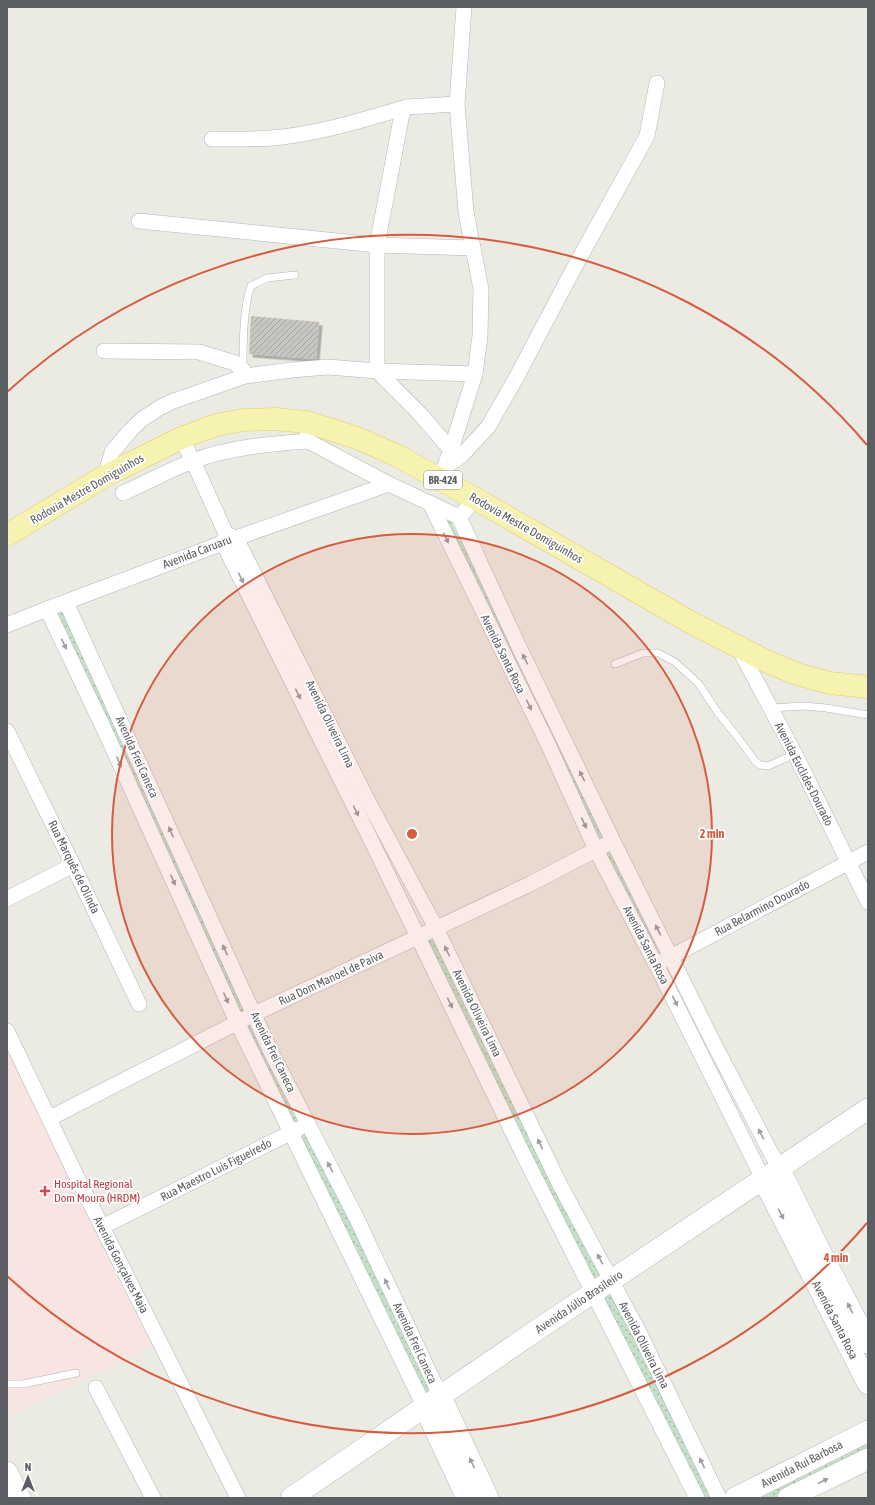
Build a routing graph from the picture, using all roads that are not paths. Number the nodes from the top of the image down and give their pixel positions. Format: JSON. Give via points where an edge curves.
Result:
{"nodes":[{"id":1,"x":464,"y":7,"type":"edge"},
{"id":2,"x":657,"y":83,"type":"dead end"},
{"id":3,"x":457,"y":104,"type":"junction"},
{"id":4,"x":407,"y":107,"type":"junction"},
{"id":5,"x":212,"y":139,"type":"dead end"},
{"id":6,"x":139,"y":221,"type":"dead end"},
{"id":7,"x":376,"y":245,"type":"junction"},
{"id":8,"x":473,"y":248,"type":"junction"},
{"id":9,"x":295,"y":276,"type":"dead end"},
{"id":10,"x":104,"y":352,"type":"dead end"},
{"id":11,"x":377,"y":371,"type":"junction"},
{"id":12,"x":244,"y":373,"type":"junction"},
{"id":13,"x":475,"y":374,"type":"junction"},
{"id":14,"x":308,"y":431,"type":"junction"},
{"id":15,"x":181,"y":438,"type":"junction"},
{"id":16,"x":451,"y":450,"type":"junction"},
{"id":17,"x":193,"y":461,"type":"junction"},
{"id":18,"x":442,"y":473,"type":"junction"},
{"id":19,"x":105,"y":476,"type":"junction"},
{"id":20,"x":389,"y":484,"type":"junction"},
{"id":21,"x":123,"y":493,"type":"dead end"},
{"id":22,"x":476,"y":499,"type":"junction"},
{"id":23,"x":430,"y":503,"type":"junction"},
{"id":24,"x":459,"y":517,"type":"junction"},
{"id":25,"x":7,"y":536,"type":"edge"},
{"id":26,"x":228,"y":538,"type":"junction"},
{"id":27,"x":66,"y":602,"type":"junction"},
{"id":28,"x":47,"y":609,"type":"junction"},
{"id":29,"x":7,"y":625,"type":"edge"},
{"id":30,"x":738,"y":647,"type":"junction"},
{"id":31,"x":285,"y":651,"type":"junction"},
{"id":32,"x":615,"y":664,"type":"dead end"},
{"id":33,"x":868,"y":687,"type":"edge"},
{"id":34,"x":771,"y":708,"type":"junction"},
{"id":35,"x":868,"y":715,"type":"edge"},
{"id":36,"x":122,"y":724,"type":"junction"},
{"id":37,"x":7,"y":731,"type":"edge"},
{"id":38,"x":105,"y":731,"type":"junction"},
{"id":39,"x":795,"y":754,"type":"junction"},
{"id":40,"x":613,"y":841,"type":"junction"},
{"id":41,"x":596,"y":850,"type":"junction"},
{"id":42,"x":868,"y":852,"type":"edge"},
{"id":43,"x":848,"y":862,"type":"junction"},
{"id":44,"x":73,"y":865,"type":"junction"},
{"id":45,"x":7,"y":899,"type":"edge"},
{"id":46,"x":868,"y":902,"type":"edge"},
{"id":47,"x":436,"y":928,"type":"junction"},
{"id":48,"x":417,"y":937,"type":"junction"},
{"id":49,"x":671,"y":957,"type":"junction"},
{"id":50,"x":657,"y":965,"type":"junction"},
{"id":51,"x":139,"y":1004,"type":"dead end"},
{"id":52,"x":254,"y":1014,"type":"junction"},
{"id":53,"x":238,"y":1022,"type":"junction"},
{"id":54,"x":7,"y":1032,"type":"edge"},
{"id":55,"x":868,"y":1109,"type":"edge"},
{"id":56,"x":50,"y":1118,"type":"junction"},
{"id":57,"x":308,"y":1124,"type":"junction"},
{"id":58,"x":290,"y":1133,"type":"junction"},
{"id":59,"x":771,"y":1174,"type":"junction"},
{"id":60,"x":102,"y":1227,"type":"junction"},
{"id":61,"x":602,"y":1286,"type":"junction"},
{"id":62,"x":868,"y":1343,"type":"edge"},
{"id":63,"x":76,"y":1372,"type":"dead end"},
{"id":64,"x":7,"y":1384,"type":"edge"},
{"id":65,"x":868,"y":1384,"type":"edge"},
{"id":66,"x":96,"y":1388,"type":"dead end"},
{"id":67,"x":432,"y":1401,"type":"junction"},
{"id":68,"x":868,"y":1431,"type":"edge"},
{"id":69,"x":868,"y":1459,"type":"edge"},
{"id":70,"x":7,"y":1472,"type":"edge"},
{"id":71,"x":20,"y":1498,"type":"edge"},
{"id":72,"x":153,"y":1498,"type":"edge"},
{"id":73,"x":238,"y":1498,"type":"edge"},
{"id":74,"x":291,"y":1498,"type":"edge"},
{"id":75,"x":467,"y":1498,"type":"edge"},
{"id":76,"x":488,"y":1498,"type":"edge"},
{"id":77,"x":696,"y":1498,"type":"edge"},
{"id":78,"x":719,"y":1498,"type":"edge"},
{"id":79,"x":735,"y":1498,"type":"edge"},
{"id":80,"x":788,"y":1498,"type":"edge"}],
"edges":[{"from":1,"to":3,"type":"street"},
{"from":2,"to":18,"type":"street","via":[[647,136],[515,380],[488,427]]},
{"from":3,"to":4,"type":"street"},
{"from":3,"to":8,"type":"street","via":[[466,212]]},
{"from":4,"to":5,"type":"street","via":[[350,124],[303,134],[256,139]]},
{"from":4,"to":7,"type":"street","via":[[402,114]]},
{"from":6,"to":7,"type":"street"},
{"from":7,"to":8,"type":"street"},
{"from":7,"to":11,"type":"street"},
{"from":8,"to":13,"type":"street","via":[[481,289],[480,336]]},
{"from":9,"to":12,"type":"lane","via":[[267,278],[251,286],[243,348]]},
{"from":10,"to":12,"type":"street","via":[[199,352],[229,360]]},
{"from":11,"to":12,"type":"street","via":[[328,367]]},
{"from":11,"to":13,"type":"street"},
{"from":11,"to":16,"type":"street"},
{"from":12,"to":19,"type":"street","via":[[171,402],[142,420],[112,452]]},
{"from":13,"to":16,"type":"street"},
{"from":14,"to":15,"type":"main road","name":"Rodovia Mestre Domiguinhos","number":"BR-424","via":[[275,419],[243,420],[216,425]]},
{"from":14,"to":17,"type":"street","via":[[276,443],[237,449]]},
{"from":14,"to":18,"type":"main road","name":"Rodovia Mestre Domiguinhos","number":"BR-424","via":[[357,438]]},
{"from":14,"to":20,"type":"street"},
{"from":15,"to":17,"type":"street","name":"Avenida Oliveira Lima"},
{"from":15,"to":19,"type":"main road","name":"Rodovia Mestre Domiguinhos","number":"BR-424"},
{"from":16,"to":18,"type":"street"},
{"from":17,"to":21,"type":"street"},
{"from":17,"to":26,"type":"street","name":"Avenida Oliveira Lima"},
{"from":18,"to":22,"type":"main road","name":"Rodovia Mestre Domiguinhos","number":"BR-424"},
{"from":19,"to":25,"type":"main road","name":"Rodovia Mestre Domiguinhos","number":"BR-424"},
{"from":20,"to":23,"type":"street"},
{"from":20,"to":26,"type":"street","name":"Avenida Caruaru"},
{"from":22,"to":24,"type":"street"},
{"from":22,"to":30,"type":"main road","name":"Rodovia Mestre Domiguinhos","number":"BR-424"},
{"from":23,"to":24,"type":"street"},
{"from":23,"to":41,"type":"street","name":"Avenida Santa Rosa","one_way":true,"via":[[548,744]]},
{"from":40,"to":24,"type":"street","name":"Avenida Santa Rosa","one_way":true},
{"from":26,"to":27,"type":"street","name":"Avenida Caruaru"},
{"from":26,"to":31,"type":"street","name":"Avenida Oliveira Lima"},
{"from":27,"to":28,"type":"street","name":"Avenida Caruaru"},
{"from":27,"to":36,"type":"street","name":"Avenida Frei Caneca"},
{"from":28,"to":29,"type":"street","name":"Avenida Caruaru"},
{"from":28,"to":38,"type":"street","name":"Avenida Frei Caneca","one_way":true},
{"from":30,"to":33,"type":"main road","name":"Rodovia Mestre Domiguinhos","number":"BR-424","via":[[797,674],[830,683]]},
{"from":30,"to":34,"type":"street","name":"Avenida Euclides Dourado"},
{"from":31,"to":47,"type":"street","name":"Avenida Oliveira Lima"},
{"from":31,"to":48,"type":"street","name":"Avenida Oliveira Lima","one_way":true},
{"from":32,"to":39,"type":"lane","via":[[643,653],[658,653],[676,662],[699,684],[760,765],[768,766]]},
{"from":34,"to":35,"type":"lane","via":[[804,706]]},
{"from":34,"to":39,"type":"street","name":"Avenida Euclides Dourado"},
{"from":36,"to":38,"type":"street"},
{"from":52,"to":36,"type":"street","name":"Avenida Frei Caneca","one_way":true},
{"from":37,"to":44,"type":"street","name":"Rua Marquês de Olinda"},
{"from":38,"to":53,"type":"street","name":"Avenida Frei Caneca","one_way":true},
{"from":39,"to":43,"type":"street","name":"Avenida Euclides Dourado"},
{"from":40,"to":41,"type":"street","name":"Rua Dom Manoel de Paiva"},
{"from":49,"to":40,"type":"street","name":"Avenida Santa Rosa","one_way":true},
{"from":41,"to":47,"type":"street","name":"Rua Dom Manoel de Paiva"},
{"from":41,"to":50,"type":"street","name":"Avenida Santa Rosa"},
{"from":42,"to":43,"type":"street","name":"Rua Belarmino Dourado"},
{"from":43,"to":46,"type":"street","name":"Avenida Euclides Dourado"},
{"from":43,"to":49,"type":"street","name":"Rua Belarmino Dourado"},
{"from":44,"to":45,"type":"street"},
{"from":44,"to":51,"type":"street","name":"Rua Marquês de Olinda"},
{"from":47,"to":48,"type":"street","name":"Rua Dom Manoel de Paiva"},
{"from":61,"to":47,"type":"street","name":"Avenida Oliveira Lima","one_way":true,"via":[[560,1183]]},
{"from":48,"to":52,"type":"street","name":"Rua Dom Manoel de Paiva"},
{"from":48,"to":61,"type":"street","name":"Avenida Oliveira Lima","one_way":true,"via":[[525,1158]]},
{"from":49,"to":50,"type":"street","name":"Rua Belarmino Dourado"},
{"from":59,"to":49,"type":"street","name":"Avenida Santa Rosa","one_way":true},
{"from":50,"to":59,"type":"street","name":"Avenida Santa Rosa","one_way":true},
{"from":52,"to":53,"type":"street","name":"Rua Dom Manoel de Paiva"},
{"from":52,"to":57,"type":"street","name":"Avenida Frei Caneca"},
{"from":53,"to":56,"type":"street","name":"Rua Dom Manoel de Paiva"},
{"from":53,"to":58,"type":"street","name":"Avenida Frei Caneca"},
{"from":54,"to":56,"type":"street","name":"Avenida Gonçalves Maia"},
{"from":55,"to":59,"type":"main road","name":"Avenida Júlio Brasileiro"},
{"from":56,"to":60,"type":"street","name":"Avenida Gonçalves Maia"},
{"from":57,"to":58,"type":"street","name":"Rua Maestro Luis Figueiredo"},
{"from":67,"to":57,"type":"street","name":"Avenida Frei Caneca","one_way":true,"via":[[356,1217]]},
{"from":58,"to":60,"type":"street","name":"Rua Maestro Luis Figueiredo"},
{"from":58,"to":67,"type":"street","name":"Avenida Frei Caneca"},
{"from":59,"to":61,"type":"main road","name":"Avenida Júlio Brasileiro"},
{"from":62,"to":59,"type":"main road","name":"Avenida Santa Rosa","one_way":true,"via":[[818,1247]]},
{"from":59,"to":65,"type":"main road","name":"Avenida Santa Rosa","one_way":true},
{"from":60,"to":73,"type":"street","name":"Avenida Gonçalves Maia"},
{"from":61,"to":67,"type":"main road","name":"Avenida Júlio Brasileiro"},
{"from":61,"to":77,"type":"street","name":"Avenida Oliveira Lima"},
{"from":78,"to":61,"type":"street","name":"Avenida Oliveira Lima","one_way":true,"via":[[639,1332]]},
{"from":63,"to":64,"type":"lane","via":[[23,1384]]},
{"from":66,"to":72,"type":"street"},
{"from":67,"to":74,"type":"main road","name":"Avenida Júlio Brasileiro"},
{"from":67,"to":75,"type":"main road","name":"Avenida Frei Caneca"},
{"from":76,"to":67,"type":"main road","name":"Avenida Frei Caneca","one_way":true},
{"from":68,"to":79,"type":"main road","name":"Avenida Rui Barbosa"},
{"from":80,"to":69,"type":"main road","name":"Avenida Rui Barbosa","one_way":true},
{"from":70,"to":71,"type":"main road"}]}
